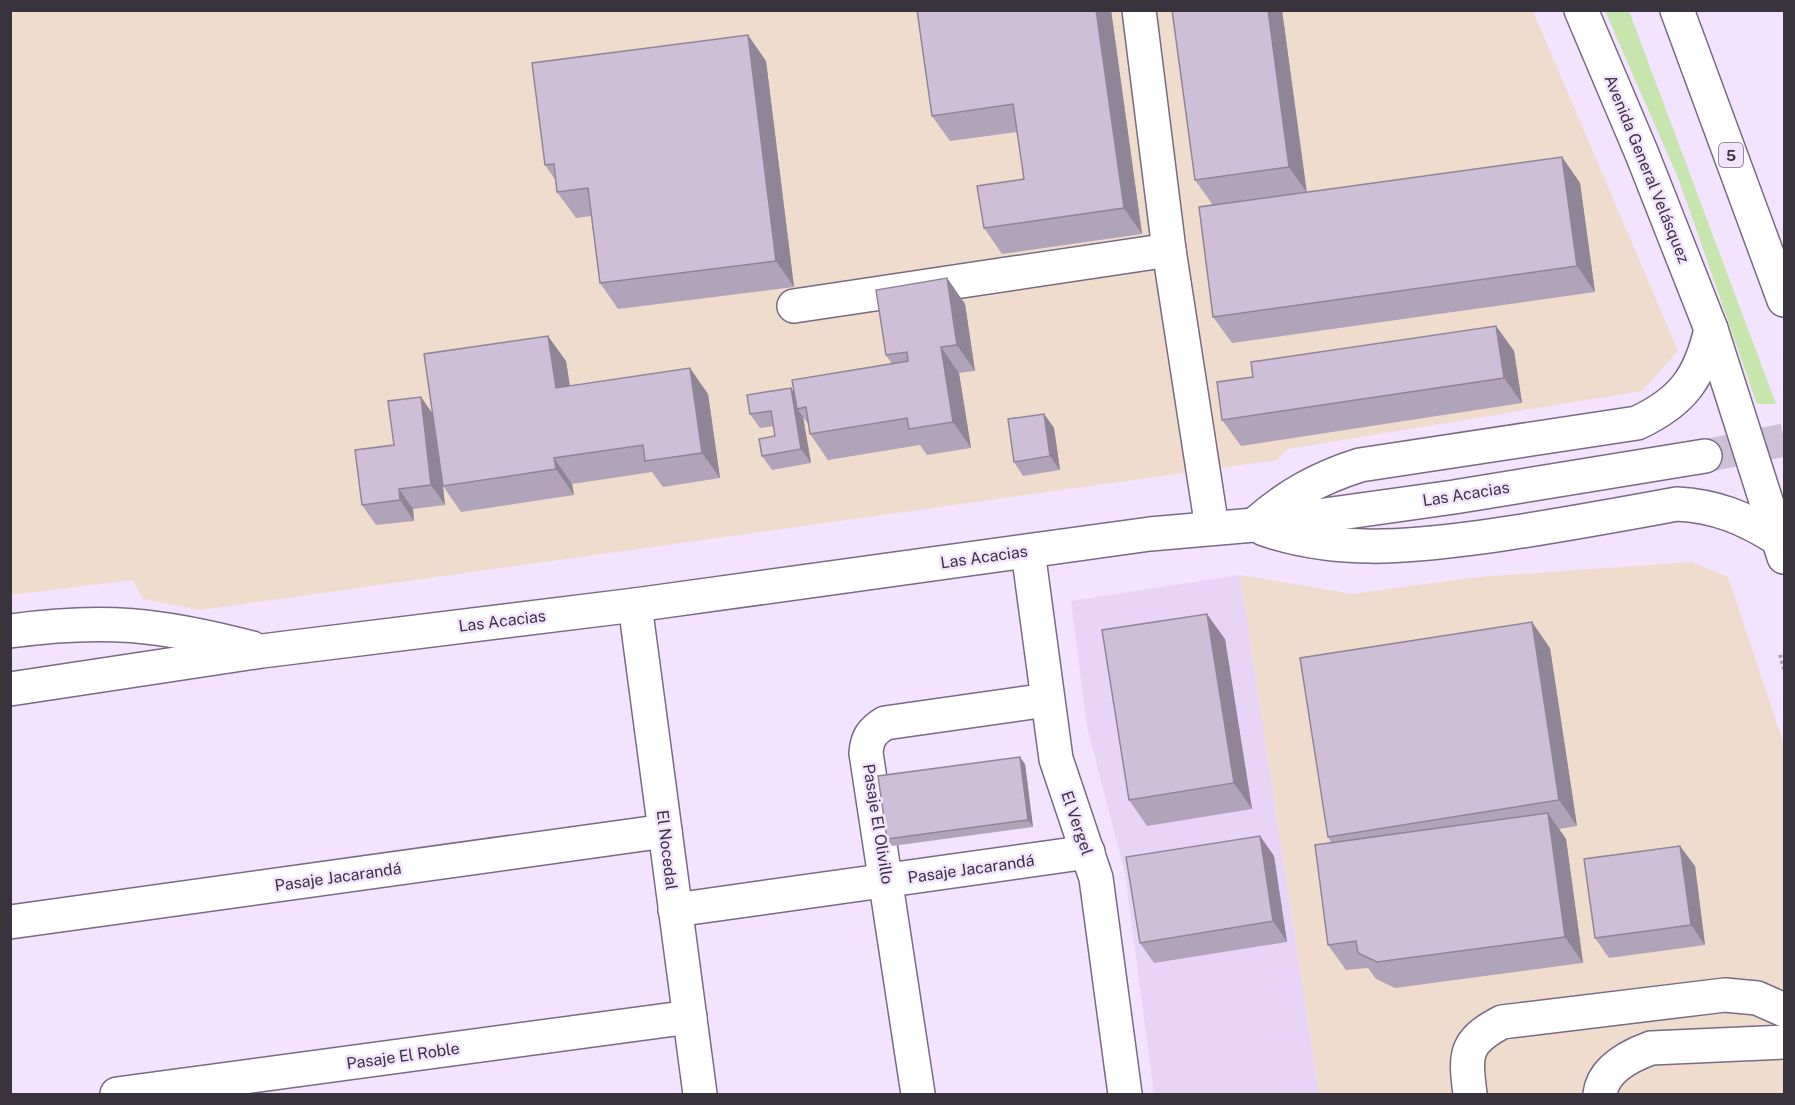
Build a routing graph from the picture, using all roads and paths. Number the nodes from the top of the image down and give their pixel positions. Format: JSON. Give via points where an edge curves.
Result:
{"nodes":[{"id":1,"x":1139,"y":10,"type":"edge"},
{"id":2,"x":1581,"y":10,"type":"edge"},
{"id":3,"x":1677,"y":10,"type":"edge"},
{"id":4,"x":1169,"y":250,"type":"junction"},
{"id":5,"x":1785,"y":300,"type":"edge"},
{"id":6,"x":794,"y":306,"type":"dead end"},
{"id":7,"x":1711,"y":329,"type":"junction"},
{"id":8,"x":1705,"y":456,"type":"tunnel mouth"},
{"id":9,"x":1254,"y":525,"type":"junction"},
{"id":10,"x":1212,"y":528,"type":"junction"},
{"id":11,"x":1781,"y":548,"type":"edge"},
{"id":12,"x":1028,"y":551,"type":"junction"},
{"id":13,"x":635,"y":605,"type":"junction"},
{"id":14,"x":10,"y":632,"type":"edge"},
{"id":15,"x":262,"y":651,"type":"junction"},
{"id":16,"x":1780,"y":655,"type":"dead end"},
{"id":17,"x":1785,"y":669,"type":"edge"},
{"id":18,"x":10,"y":689,"type":"edge"},
{"id":19,"x":1047,"y":700,"type":"junction"},
{"id":20,"x":665,"y":831,"type":"junction"},
{"id":21,"x":1088,"y":852,"type":"junction"},
{"id":22,"x":886,"y":880,"type":"junction"},
{"id":23,"x":675,"y":910,"type":"junction"},
{"id":24,"x":10,"y":922,"type":"edge"},
{"id":25,"x":1785,"y":1010,"type":"edge"},
{"id":26,"x":690,"y":1017,"type":"junction"},
{"id":27,"x":1785,"y":1042,"type":"edge"},
{"id":28,"x":117,"y":1095,"type":"edge"},
{"id":29,"x":699,"y":1095,"type":"edge"},
{"id":30,"x":918,"y":1095,"type":"edge"},
{"id":31,"x":1125,"y":1095,"type":"edge"},
{"id":32,"x":1470,"y":1095,"type":"edge"},
{"id":33,"x":1600,"y":1095,"type":"edge"}],
"edges":[{"from":1,"to":4,"type":"main road"},
{"from":2,"to":7,"type":"main road","name":"Avenida General Velásquez"},
{"from":3,"to":5,"type":"main road","number":"5"},
{"from":4,"to":6,"type":"main road"},
{"from":4,"to":10,"type":"main road"},
{"from":7,"to":9,"type":"main road","via":[[1701,362],[1684,392],[1656,415],[1637,423],[1360,465],[1295,492]]},
{"from":7,"to":11,"type":"main road","name":"Avenida General Velásquez"},
{"from":8,"to":9,"type":"main road","name":"Las Acacias"},
{"from":9,"to":10,"type":"main road","name":"Las Acacias"},
{"from":9,"to":11,"type":"main road","via":[[1308,542],[1397,547],[1677,504],[1700,505],[1739,516]]},
{"from":10,"to":12,"type":"main road","name":"Las Acacias"},
{"from":12,"to":13,"type":"main road","name":"Las Acacias"},
{"from":12,"to":19,"type":"main road","name":"El Vergel"},
{"from":13,"to":15,"type":"main road","name":"Las Acacias"},
{"from":13,"to":20,"type":"main road","name":"El Nocedal"},
{"from":14,"to":15,"type":"main road","name":"Las Acacias","via":[[55,625],[130,624],[194,633]]},
{"from":15,"to":18,"type":"main road","name":"Las Acacias"},
{"from":16,"to":17,"type":"path"},
{"from":19,"to":21,"type":"main road","name":"El Vergel","via":[[1056,759]]},
{"from":19,"to":22,"type":"main road","name":"Pasaje El Olivillo","via":[[885,723],[872,733],[866,753]]},
{"from":20,"to":23,"type":"main road","name":"El Nocedal"},
{"from":20,"to":24,"type":"main road","name":"Pasaje Jacarandá"},
{"from":21,"to":22,"type":"main road","name":"Pasaje Jacarandá"},
{"from":21,"to":31,"type":"main road","name":"El Vergel","via":[[1096,878]]},
{"from":22,"to":23,"type":"main road","name":"Pasaje Jacarandá"},
{"from":22,"to":30,"type":"main road","name":"Pasaje El Olivillo"},
{"from":23,"to":26,"type":"main road","name":"El Nocedal"},
{"from":25,"to":32,"type":"main road","via":[[1757,998],[1725,995],[1502,1022],[1483,1032],[1470,1047],[1466,1062]]},
{"from":26,"to":28,"type":"main road","name":"Pasaje El Roble"},
{"from":26,"to":29,"type":"main road","name":"El Nocedal"},
{"from":27,"to":33,"type":"main road","via":[[1651,1048],[1631,1055],[1613,1070],[1601,1085]]}]}
